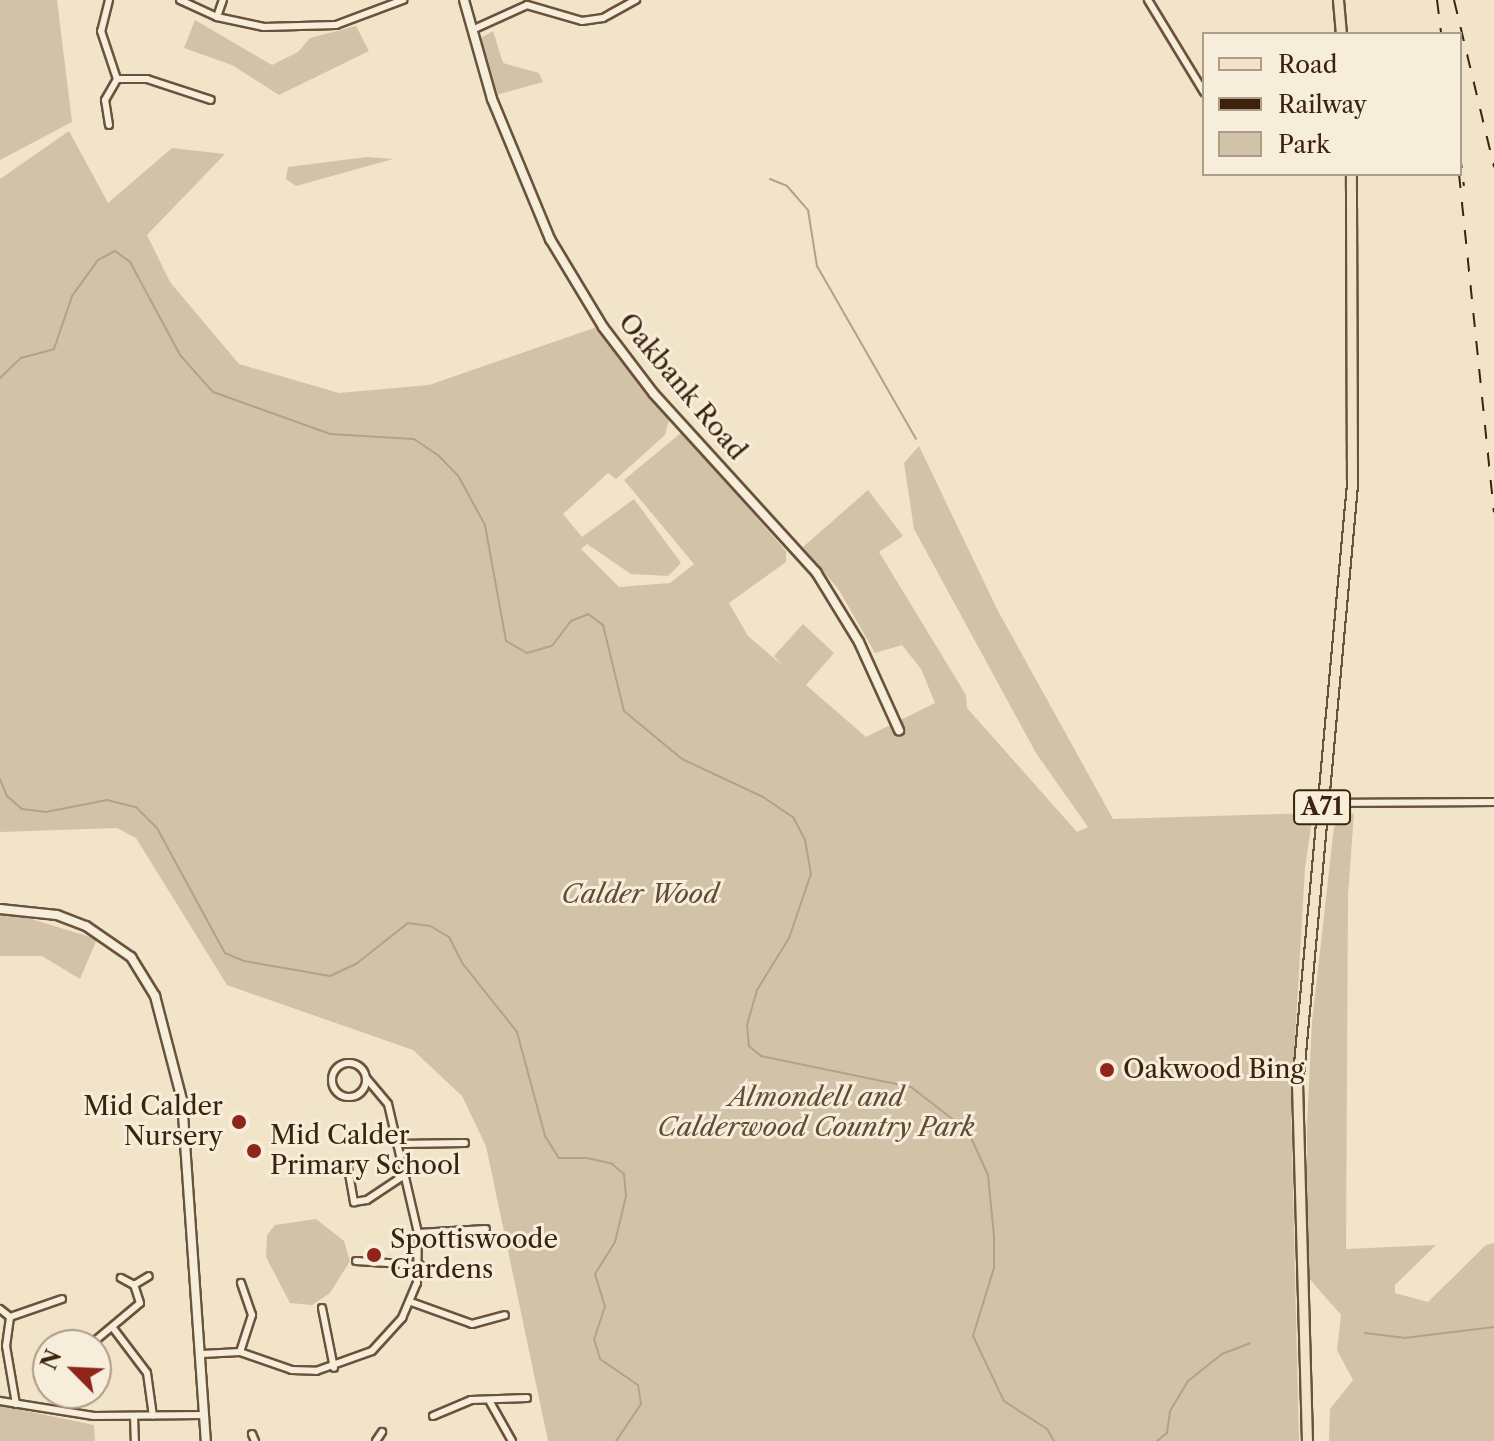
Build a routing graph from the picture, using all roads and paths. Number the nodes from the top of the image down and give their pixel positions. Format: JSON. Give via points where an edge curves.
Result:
{"nodes":[{"id":1,"x":109,"y":0,"type":"edge"},
{"id":2,"x":180,"y":0,"type":"edge"},
{"id":3,"x":223,"y":0,"type":"edge"},
{"id":4,"x":403,"y":0,"type":"edge"},
{"id":5,"x":464,"y":0,"type":"edge"},
{"id":6,"x":636,"y":0,"type":"edge"},
{"id":7,"x":1148,"y":0,"type":"edge"},
{"id":8,"x":1338,"y":0,"type":"edge"},
{"id":9,"x":388,"y":3,"type":"edge"},
{"id":10,"x":217,"y":17,"type":"junction"},
{"id":11,"x":472,"y":30,"type":"junction"},
{"id":12,"x":1341,"y":32,"type":"edge"},
{"id":13,"x":117,"y":79,"type":"junction"},
{"id":14,"x":1202,"y":89,"type":"edge"},
{"id":15,"x":211,"y":100,"type":"dead end"},
{"id":16,"x":109,"y":125,"type":"dead end"},
{"id":17,"x":1351,"y":176,"type":"edge"},
{"id":18,"x":899,"y":730,"type":"dead end"},
{"id":19,"x":1494,"y":802,"type":"edge"},
{"id":20,"x":1323,"y":803,"type":"junction"},
{"id":21,"x":0,"y":909,"type":"edge"},
{"id":22,"x":366,"y":1078,"type":"junction"},
{"id":23,"x":455,"y":1135,"type":"dead end"},
{"id":24,"x":465,"y":1143,"type":"dead end"},
{"id":25,"x":397,"y":1144,"type":"junction"},
{"id":26,"x":456,"y":1144,"type":"junction"},
{"id":27,"x":348,"y":1168,"type":"dead end"},
{"id":28,"x":406,"y":1174,"type":"junction"},
{"id":29,"x":486,"y":1229,"type":"dead end"},
{"id":30,"x":418,"y":1233,"type":"junction"},
{"id":31,"x":356,"y":1261,"type":"dead end"},
{"id":32,"x":420,"y":1265,"type":"junction"},
{"id":33,"x":149,"y":1276,"type":"dead end"},
{"id":34,"x":121,"y":1278,"type":"dead end"},
{"id":35,"x":241,"y":1283,"type":"dead end"},
{"id":36,"x":134,"y":1285,"type":"junction"},
{"id":37,"x":62,"y":1299,"type":"dead end"},
{"id":38,"x":411,"y":1302,"type":"junction"},
{"id":39,"x":322,"y":1308,"type":"dead end"},
{"id":40,"x":0,"y":1309,"type":"edge"},
{"id":41,"x":505,"y":1315,"type":"dead end"},
{"id":42,"x":10,"y":1317,"type":"junction"},
{"id":43,"x":113,"y":1328,"type":"joint"},
{"id":44,"x":240,"y":1352,"type":"junction"},
{"id":45,"x":4,"y":1354,"type":"edge"},
{"id":46,"x":202,"y":1354,"type":"junction"},
{"id":47,"x":334,"y":1368,"type":"junction"},
{"id":48,"x":527,"y":1398,"type":"dead end"},
{"id":49,"x":0,"y":1401,"type":"edge"},
{"id":50,"x":490,"y":1402,"type":"junction"},
{"id":51,"x":16,"y":1404,"type":"junction"},
{"id":52,"x":204,"y":1415,"type":"junction"},
{"id":53,"x":134,"y":1416,"type":"junction"},
{"id":54,"x":153,"y":1416,"type":"junction"},
{"id":55,"x":433,"y":1416,"type":"dead end"},
{"id":56,"x":382,"y":1432,"type":"dead end"},
{"id":57,"x":135,"y":1441,"type":"edge"},
{"id":58,"x":206,"y":1441,"type":"edge"},
{"id":59,"x":376,"y":1441,"type":"edge"},
{"id":60,"x":512,"y":1441,"type":"edge"},
{"id":61,"x":1307,"y":1441,"type":"edge"}],
"edges":[{"from":1,"to":13,"type":"street","via":[[105,55]]},
{"from":2,"to":10,"type":"street"},
{"from":3,"to":10,"type":"street"},
{"from":4,"to":9,"type":"street"},
{"from":5,"to":11,"type":"street","name":"Oakbank Road"},
{"from":6,"to":11,"type":"street","via":[[603,18],[582,21],[527,5]]},
{"from":7,"to":14,"type":"street"},
{"from":8,"to":12,"type":"main road"},
{"from":9,"to":10,"type":"street","via":[[336,25],[264,27]]},
{"from":11,"to":18,"type":"street","name":"Oakbank Road","via":[[492,99],[550,239],[603,327],[654,394],[816,572],[859,642]]},
{"from":13,"to":15,"type":"street","via":[[147,79]]},
{"from":13,"to":16,"type":"street","via":[[105,100]]},
{"from":17,"to":20,"type":"main road","number":"A71","via":[[1352,484]]},
{"from":19,"to":20,"type":"street"},
{"from":20,"to":61,"type":"main road","number":"A71","via":[[1297,1086]]},
{"from":21,"to":46,"type":"street","via":[[57,915],[86,926],[131,957],[155,996],[182,1100]]},
{"from":22,"to":22,"type":"street","via":[[360,1093],[349,1097],[332,1082],[335,1070],[345,1063],[361,1067]]},
{"from":22,"to":25,"type":"street","via":[[388,1104]]},
{"from":23,"to":26,"type":"street"},
{"from":24,"to":26,"type":"street"},
{"from":25,"to":26,"type":"street"},
{"from":25,"to":28,"type":"street"},
{"from":27,"to":28,"type":"street","via":[[354,1202],[367,1200]]},
{"from":28,"to":30,"type":"street"},
{"from":29,"to":30,"type":"street"},
{"from":30,"to":32,"type":"street"},
{"from":31,"to":32,"type":"street"},
{"from":32,"to":38,"type":"street"},
{"from":33,"to":36,"type":"street"},
{"from":34,"to":36,"type":"street"},
{"from":35,"to":44,"type":"street","via":[[252,1315]]},
{"from":36,"to":43,"type":"street","via":[[140,1303]]},
{"from":37,"to":42,"type":"street"},
{"from":38,"to":41,"type":"street","via":[[472,1324]]},
{"from":38,"to":47,"type":"street","via":[[394,1330],[372,1351]]},
{"from":39,"to":47,"type":"street"},
{"from":40,"to":42,"type":"street"},
{"from":42,"to":45,"type":"street"},
{"from":43,"to":54,"type":"street","via":[[147,1373]]},
{"from":44,"to":46,"type":"street"},
{"from":44,"to":47,"type":"street","via":[[292,1370]]},
{"from":45,"to":51,"type":"street"},
{"from":46,"to":52,"type":"street"},
{"from":48,"to":50,"type":"street"},
{"from":49,"to":51,"type":"street"},
{"from":50,"to":55,"type":"street","via":[[471,1400]]},
{"from":50,"to":60,"type":"street"},
{"from":51,"to":53,"type":"street","via":[[48,1412]]},
{"from":52,"to":54,"type":"street"},
{"from":52,"to":58,"type":"street"},
{"from":53,"to":54,"type":"street"},
{"from":53,"to":57,"type":"street"},
{"from":56,"to":59,"type":"street"}]}
